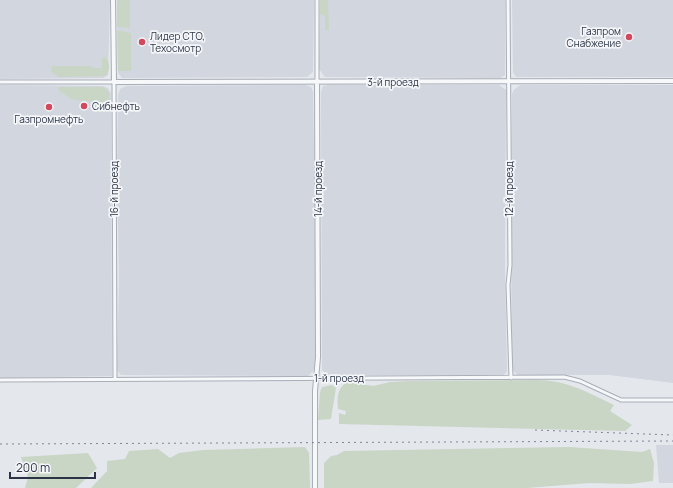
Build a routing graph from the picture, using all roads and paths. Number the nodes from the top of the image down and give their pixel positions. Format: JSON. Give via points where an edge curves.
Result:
{"nodes":[{"id":1,"x":113,"y":0,"type":"edge"},
{"id":2,"x":317,"y":0,"type":"edge"},
{"id":3,"x":508,"y":0,"type":"edge"},
{"id":4,"x":317,"y":81,"type":"junction"},
{"id":5,"x":510,"y":81,"type":"junction"},
{"id":6,"x":673,"y":81,"type":"edge"},
{"id":7,"x":0,"y":82,"type":"edge"},
{"id":8,"x":114,"y":82,"type":"junction"},
{"id":9,"x":115,"y":378,"type":"junction"},
{"id":10,"x":316,"y":378,"type":"junction"},
{"id":11,"x":511,"y":378,"type":"junction"},
{"id":12,"x":0,"y":380,"type":"edge"},
{"id":13,"x":673,"y":400,"type":"edge"},
{"id":14,"x":315,"y":488,"type":"edge"}],
"edges":[{"from":1,"to":8,"type":"street","name":"16-й проезд"},
{"from":2,"to":4,"type":"street","name":"14-й проезд"},
{"from":3,"to":5,"type":"street","name":"12-й проезд"},
{"from":4,"to":5,"type":"street","name":"3-й проезд"},
{"from":4,"to":8,"type":"street","name":"3-й проезд"},
{"from":4,"to":10,"type":"street","name":"14-й проезд"},
{"from":5,"to":6,"type":"street","name":"3-й проезд"},
{"from":5,"to":11,"type":"street","name":"12-й проезд","via":[[508,285]]},
{"from":7,"to":8,"type":"street"},
{"from":8,"to":9,"type":"street","name":"16-й проезд"},
{"from":9,"to":10,"type":"street","name":"1-й проезд"},
{"from":9,"to":12,"type":"street","name":"1-й проезд"},
{"from":10,"to":11,"type":"street","name":"1-й проезд"},
{"from":10,"to":14,"type":"street","name":"14-й проезд"},
{"from":11,"to":13,"type":"street","name":"1-й проезд","via":[[570,378],[621,400]]}]}
